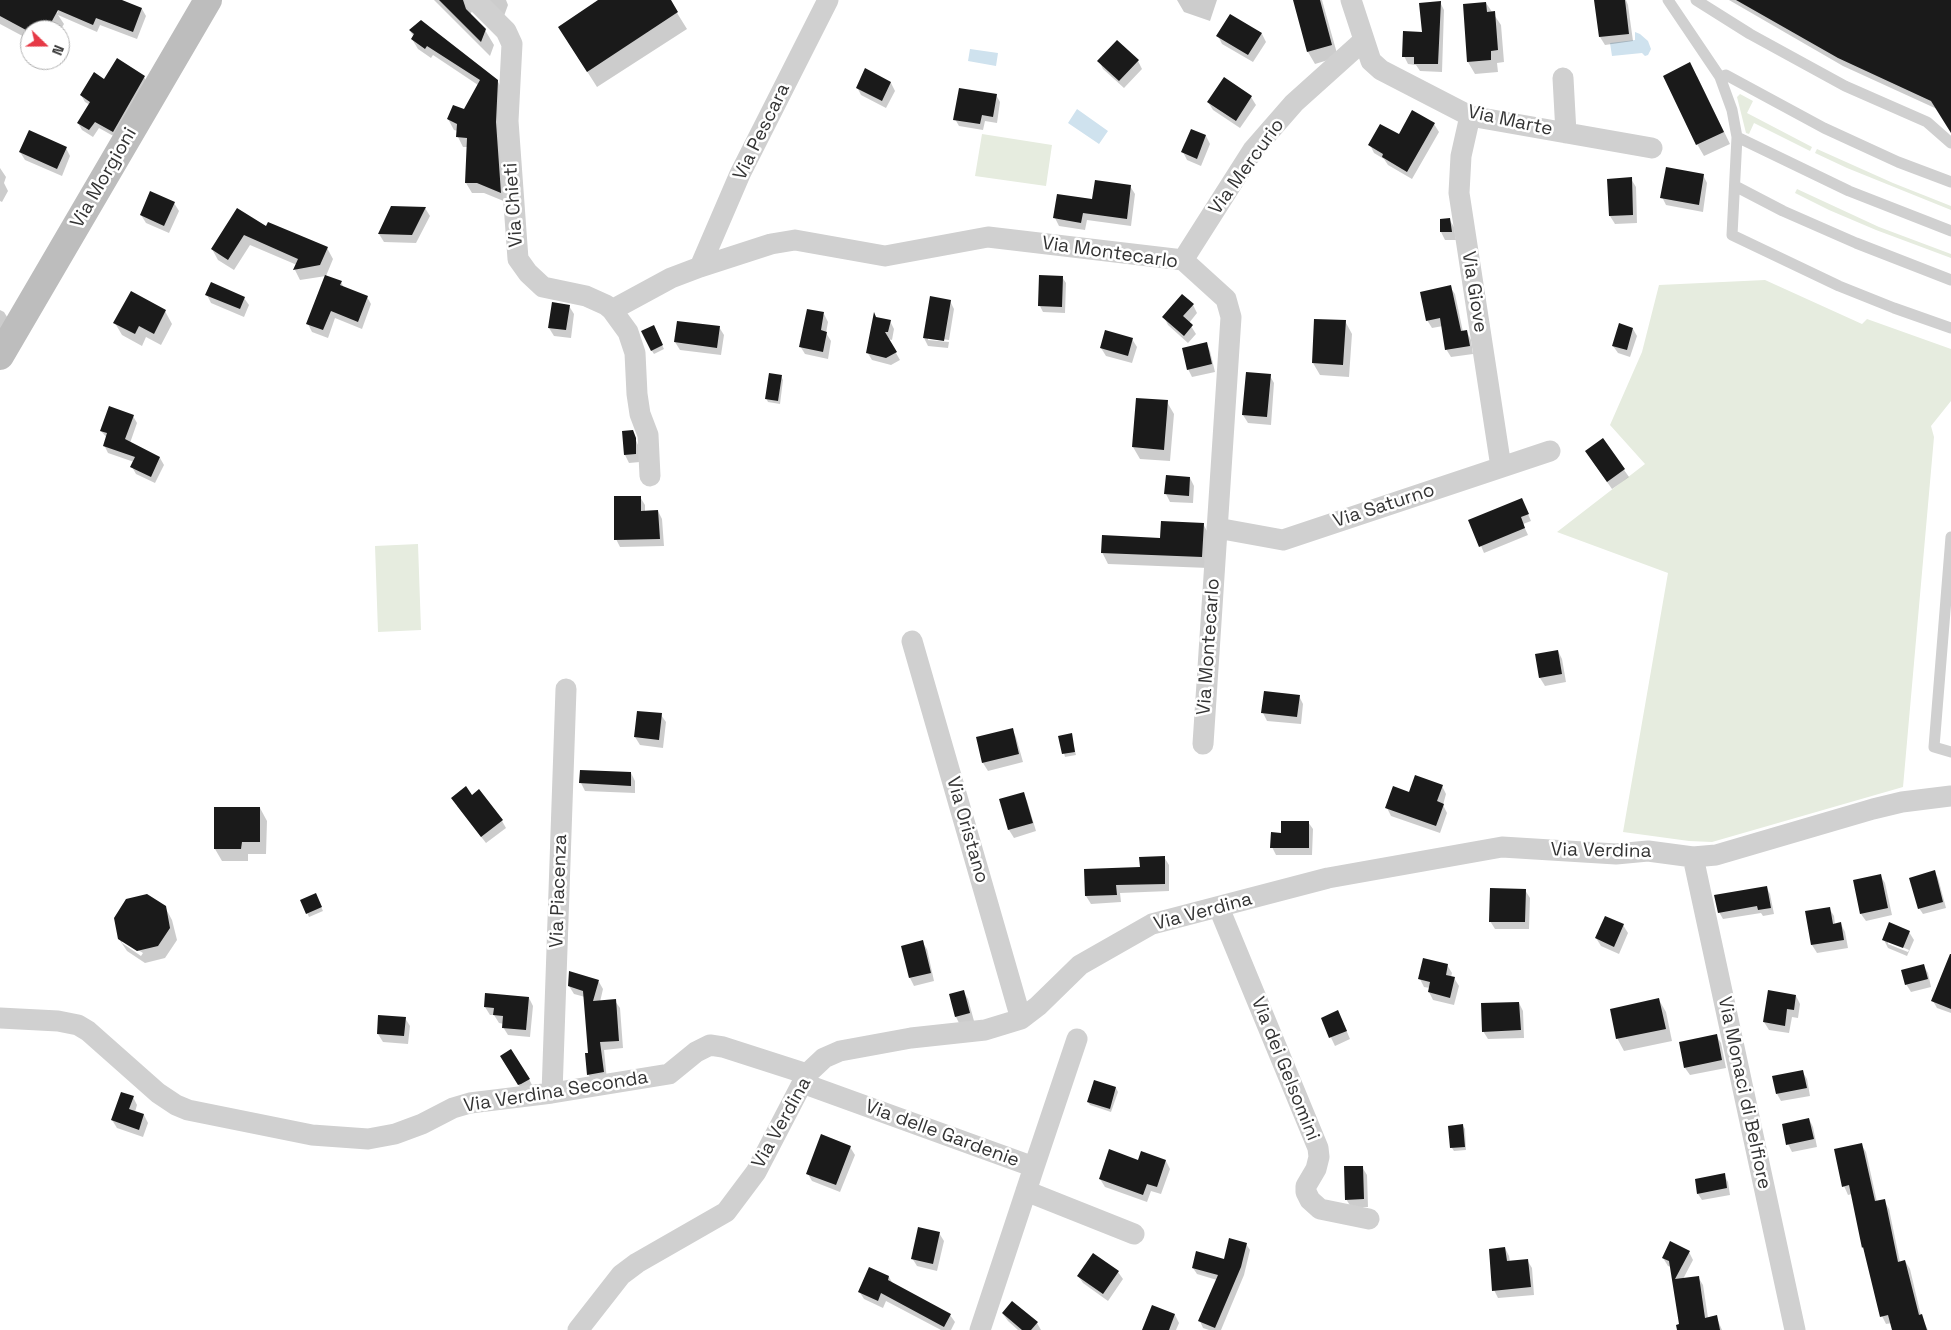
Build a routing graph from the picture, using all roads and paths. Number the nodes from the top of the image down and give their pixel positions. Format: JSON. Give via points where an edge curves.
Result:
{"nodes":[{"id":1,"x":208,"y":0,"type":"edge"},
{"id":2,"x":475,"y":0,"type":"edge"},
{"id":3,"x":828,"y":0,"type":"edge"},
{"id":4,"x":1351,"y":0,"type":"edge"},
{"id":5,"x":1668,"y":0,"type":"edge"},
{"id":6,"x":1696,"y":0,"type":"edge"},
{"id":7,"x":1363,"y":41,"type":"junction"},
{"id":8,"x":1720,"y":77,"type":"junction"},
{"id":9,"x":1563,"y":78,"type":"dead end"},
{"id":10,"x":1470,"y":116,"type":"junction"},
{"id":11,"x":1566,"y":133,"type":"junction"},
{"id":12,"x":1737,"y":136,"type":"junction"},
{"id":13,"x":1951,"y":143,"type":"edge"},
{"id":14,"x":1652,"y":148,"type":"dead end"},
{"id":15,"x":1951,"y":182,"type":"edge"},
{"id":16,"x":1735,"y":186,"type":"junction"},
{"id":17,"x":1951,"y":232,"type":"edge"},
{"id":18,"x":1183,"y":260,"type":"junction"},
{"id":19,"x":700,"y":267,"type":"junction"},
{"id":20,"x":1951,"y":280,"type":"edge"},
{"id":21,"x":612,"y":310,"type":"junction"},
{"id":22,"x":1951,"y":328,"type":"edge"},
{"id":23,"x":0,"y":356,"type":"edge"},
{"id":24,"x":1550,"y":451,"type":"dead end"},
{"id":25,"x":1501,"y":467,"type":"junction"},
{"id":26,"x":650,"y":476,"type":"dead end"},
{"id":27,"x":1217,"y":528,"type":"junction"},
{"id":28,"x":1951,"y":537,"type":"edge"},
{"id":29,"x":912,"y":642,"type":"dead end"},
{"id":30,"x":566,"y":689,"type":"dead end"},
{"id":31,"x":1203,"y":744,"type":"dead end"},
{"id":32,"x":1951,"y":752,"type":"edge"},
{"id":33,"x":1951,"y":796,"type":"edge"},
{"id":34,"x":1693,"y":857,"type":"junction"},
{"id":35,"x":1219,"y":908,"type":"junction"},
{"id":36,"x":0,"y":1018,"type":"edge"},
{"id":37,"x":1021,"y":1019,"type":"junction"},
{"id":38,"x":1077,"y":1039,"type":"dead end"},
{"id":39,"x":804,"y":1079,"type":"junction"},
{"id":40,"x":552,"y":1093,"type":"junction"},
{"id":41,"x":1034,"y":1168,"type":"junction"},
{"id":42,"x":1026,"y":1191,"type":"junction"},
{"id":43,"x":1369,"y":1219,"type":"dead end"},
{"id":44,"x":1134,"y":1234,"type":"dead end"},
{"id":45,"x":578,"y":1330,"type":"edge"},
{"id":46,"x":980,"y":1330,"type":"edge"},
{"id":47,"x":1794,"y":1330,"type":"edge"}],
"edges":[{"from":1,"to":23,"type":"main road","name":"Via Morgioni"},
{"from":2,"to":21,"type":"street","name":"Via Chieti","via":[[506,31],[512,44],[508,121],[518,259],[543,287],[586,296]]},
{"from":3,"to":19,"type":"street","name":"Via Pescara","via":[[740,174]]},
{"from":4,"to":7,"type":"street","name":"Via Marte"},
{"from":5,"to":8,"type":"lane"},
{"from":6,"to":13,"type":"lane","via":[[1845,86],[1927,122]]},
{"from":7,"to":10,"type":"street","name":"Via Marte","via":[[1371,61],[1381,70]]},
{"from":7,"to":18,"type":"street","name":"Via Mercurio","via":[[1294,103],[1253,150]]},
{"from":8,"to":12,"type":"lane"},
{"from":8,"to":15,"type":"lane","via":[[1726,75],[1824,128]]},
{"from":9,"to":11,"type":"street"},
{"from":10,"to":11,"type":"street","name":"Via Marte"},
{"from":10,"to":25,"type":"street","name":"Via Giove","via":[[1461,156],[1459,193]]},
{"from":11,"to":14,"type":"street","name":"Via Marte"},
{"from":12,"to":16,"type":"lane"},
{"from":12,"to":17,"type":"lane","via":[[1849,191]]},
{"from":16,"to":20,"type":"lane","via":[[1856,243]]},
{"from":16,"to":22,"type":"lane","via":[[1732,235],[1839,286]]},
{"from":18,"to":19,"type":"street","name":"Via Montecarlo","via":[[988,237],[886,256],[795,240],[771,244]]},
{"from":18,"to":27,"type":"street","name":"Via Montecarlo","via":[[1226,299],[1231,317]]},
{"from":19,"to":21,"type":"street","name":"Via Montecarlo","via":[[671,278]]},
{"from":21,"to":26,"type":"street","name":"Via Chieti","via":[[628,332],[635,353],[638,404],[648,435]]},
{"from":24,"to":25,"type":"street","name":"Via Saturno"},
{"from":25,"to":27,"type":"street","name":"Via Saturno","via":[[1283,540]]},
{"from":27,"to":31,"type":"street","name":"Via Montecarlo"},
{"from":28,"to":32,"type":"lane","via":[[1934,747]]},
{"from":29,"to":37,"type":"street","name":"Via Oristano"},
{"from":30,"to":40,"type":"street","name":"Via Piacenza"},
{"from":33,"to":34,"type":"street","name":"Via Verdina","via":[[1902,802],[1716,855]]},
{"from":34,"to":35,"type":"street","name":"Via Verdina","via":[[1648,851],[1616,854],[1502,847],[1328,878]]},
{"from":34,"to":47,"type":"street","name":"Via Monaci di Belfiore"},
{"from":35,"to":37,"type":"street","name":"Via Verdina","via":[[1152,924],[1113,945],[1080,965]]},
{"from":35,"to":43,"type":"street","name":"Via dei Gelsomini","via":[[1318,1148],[1316,1169],[1306,1192],[1320,1209]]},
{"from":36,"to":40,"type":"street","name":"Via Verdina Seconda","via":[[78,1025],[176,1105],[312,1135],[368,1139],[395,1134],[470,1103]]},
{"from":37,"to":39,"type":"street","name":"Via Verdina","via":[[985,1030],[911,1038],[840,1051],[824,1058]]},
{"from":38,"to":41,"type":"street"},
{"from":39,"to":40,"type":"street","name":"Via Verdina Seconda","via":[[710,1045],[669,1074]]},
{"from":39,"to":41,"type":"street","name":"Via delle Gardenie"},
{"from":39,"to":45,"type":"street","name":"Via Verdina","via":[[756,1172],[726,1212],[636,1263],[621,1275]]},
{"from":41,"to":42,"type":"street","name":"Via delle Gardenie"},
{"from":42,"to":44,"type":"street"},
{"from":42,"to":46,"type":"street","name":"Via delle Gardenie"}]}
